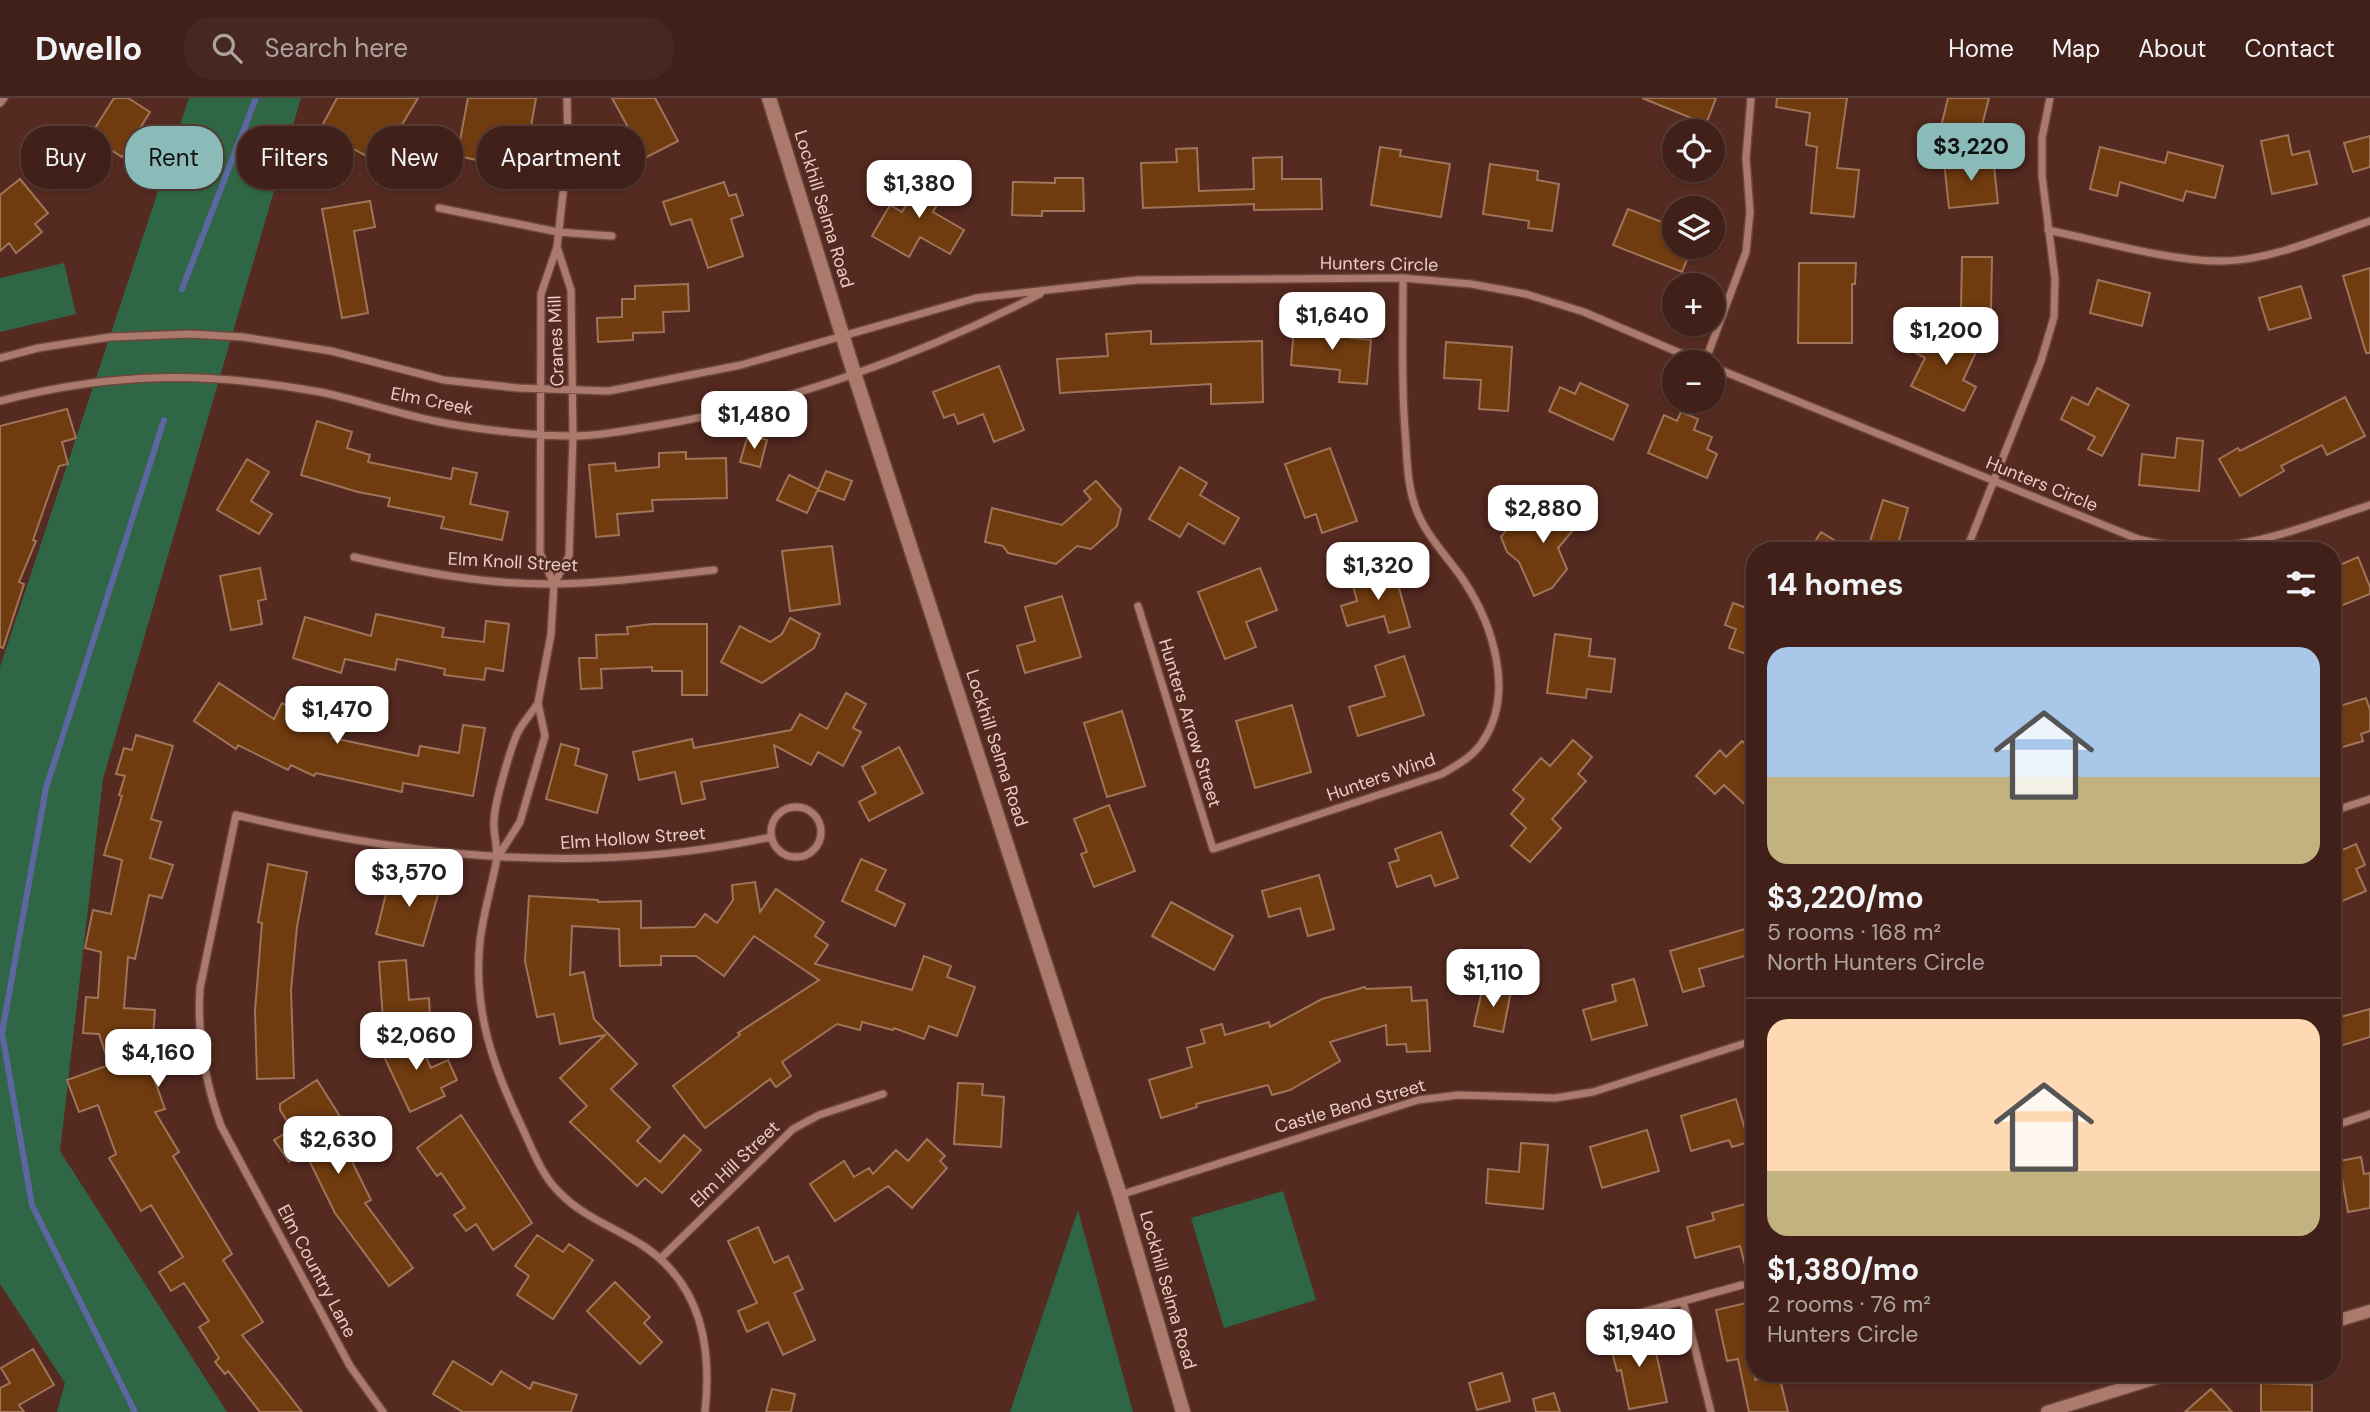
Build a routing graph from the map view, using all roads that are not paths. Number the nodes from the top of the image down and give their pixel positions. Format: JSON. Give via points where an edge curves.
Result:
{"nodes":[{"id":1,"x":4,"y":98,"type":"edge"},
{"id":2,"x":567,"y":98,"type":"edge"},
{"id":3,"x":769,"y":98,"type":"edge"},
{"id":4,"x":1751,"y":98,"type":"edge"},
{"id":5,"x":2050,"y":98,"type":"edge"},
{"id":6,"x":0,"y":103,"type":"edge"},
{"id":7,"x":439,"y":208,"type":"dead end"},
{"id":8,"x":2370,"y":221,"type":"edge"},
{"id":9,"x":2048,"y":230,"type":"junction"},
{"id":10,"x":558,"y":232,"type":"junction"},
{"id":11,"x":612,"y":236,"type":"dead end"},
{"id":12,"x":557,"y":247,"type":"junction"},
{"id":13,"x":1403,"y":278,"type":"junction"},
{"id":14,"x":1043,"y":292,"type":"junction"},
{"id":15,"x":843,"y":334,"type":"junction"},
{"id":16,"x":1674,"y":350,"type":"edge"},
{"id":17,"x":1708,"y":350,"type":"edge"},
{"id":18,"x":0,"y":358,"type":"edge"},
{"id":19,"x":1725,"y":372,"type":"edge"},
{"id":20,"x":854,"y":373,"type":"junction"},
{"id":21,"x":539,"y":390,"type":"junction"},
{"id":22,"x":573,"y":391,"type":"junction"},
{"id":23,"x":0,"y":401,"type":"edge"},
{"id":24,"x":541,"y":433,"type":"junction"},
{"id":25,"x":573,"y":436,"type":"junction"},
{"id":26,"x":1993,"y":481,"type":"junction"},
{"id":27,"x":2370,"y":505,"type":"edge"},
{"id":28,"x":1969,"y":542,"type":"edge"},
{"id":29,"x":2151,"y":542,"type":"edge"},
{"id":30,"x":2246,"y":542,"type":"edge"},
{"id":31,"x":354,"y":557,"type":"dead end"},
{"id":32,"x":714,"y":570,"type":"dead end"},
{"id":33,"x":554,"y":584,"type":"junction"},
{"id":34,"x":1138,"y":606,"type":"dead end"},
{"id":35,"x":538,"y":703,"type":"junction"},
{"id":36,"x":2370,"y":799,"type":"edge"},
{"id":37,"x":2341,"y":808,"type":"edge"},
{"id":38,"x":236,"y":814,"type":"joint"},
{"id":39,"x":771,"y":837,"type":"junction"},
{"id":40,"x":1213,"y":849,"type":"joint"},
{"id":41,"x":497,"y":859,"type":"junction"},
{"id":42,"x":1746,"y":1043,"type":"edge"},
{"id":43,"x":883,"y":1094,"type":"dead end"},
{"id":44,"x":2370,"y":1114,"type":"edge"},
{"id":45,"x":2341,"y":1123,"type":"edge"},
{"id":46,"x":1120,"y":1195,"type":"junction"},
{"id":47,"x":660,"y":1259,"type":"junction"},
{"id":48,"x":1742,"y":1285,"type":"dead end"},
{"id":49,"x":1682,"y":1301,"type":"junction"},
{"id":50,"x":2370,"y":1311,"type":"edge"},
{"id":51,"x":1625,"y":1317,"type":"dead end"},
{"id":52,"x":2341,"y":1320,"type":"edge"},
{"id":53,"x":2143,"y":1382,"type":"edge"},
{"id":54,"x":383,"y":1412,"type":"edge"},
{"id":55,"x":705,"y":1412,"type":"edge"},
{"id":56,"x":1184,"y":1412,"type":"edge"},
{"id":57,"x":1712,"y":1412,"type":"edge"},
{"id":58,"x":2047,"y":1412,"type":"edge"}],
"edges":[{"from":1,"to":6,"type":"street"},
{"from":2,"to":10,"type":"street","name":"Cranes Mill","via":[[568,149]]},
{"from":3,"to":15,"type":"main road","name":"Lockhill Selma Road"},
{"from":4,"to":17,"type":"street","via":[[1746,252]]},
{"from":5,"to":9,"type":"street","via":[[2042,138]]},
{"from":7,"to":10,"type":"street"},
{"from":8,"to":9,"type":"street","via":[[2261,256],[2224,261]]},
{"from":9,"to":26,"type":"street","via":[[2055,279],[2054,317]]},
{"from":10,"to":11,"type":"street"},
{"from":10,"to":12,"type":"street","name":"Cranes Mill"},
{"from":12,"to":21,"type":"street","name":"Cranes Mill","via":[[541,294]]},
{"from":12,"to":22,"type":"street","name":"Cranes Mill","via":[[571,290]]},
{"from":13,"to":14,"type":"street","name":"Hunters Circle","via":[[1137,279]]},
{"from":13,"to":16,"type":"street","name":"Hunters Circle","via":[[1526,294],[1584,312]]},
{"from":13,"to":40,"type":"street","name":"Hunters Wind","via":[[1404,421],[1415,507],[1483,616],[1495,653],[1498,707],[1484,740],[1442,774]]},
{"from":14,"to":15,"type":"street","name":"Hunters Circle","via":[[976,298]]},
{"from":14,"to":20,"type":"street","name":"Hunters Circle","via":[[990,319]]},
{"from":15,"to":20,"type":"main road","name":"Lockhill Selma Road"},
{"from":15,"to":22,"type":"street","name":"Elm Creek","via":[[702,374],[609,391]]},
{"from":18,"to":21,"type":"street","name":"Elm Creek","via":[[110,337],[230,336],[331,351],[444,380]]},
{"from":19,"to":26,"type":"street","name":"Hunters Circle"},
{"from":20,"to":25,"type":"street","name":"Elm Creek","via":[[713,417]]},
{"from":20,"to":46,"type":"main road","name":"Lockhill Selma Road"},
{"from":21,"to":22,"type":"street","name":"Elm Creek"},
{"from":21,"to":24,"type":"street","name":"Cranes Mill"},
{"from":22,"to":25,"type":"street","name":"Cranes Mill"},
{"from":23,"to":24,"type":"street","name":"Elm Creek","via":[[115,379],[239,379],[322,393],[436,422]]},
{"from":24,"to":25,"type":"street","name":"Elm Creek"},
{"from":24,"to":33,"type":"street","name":"Cranes Mill","via":[[540,553]]},
{"from":25,"to":33,"type":"street","name":"Cranes Mill","via":[[569,556]]},
{"from":26,"to":28,"type":"street"},
{"from":26,"to":29,"type":"street","name":"Hunters Circle"},
{"from":27,"to":30,"type":"street","name":"Hunters Circle"},
{"from":31,"to":33,"type":"street","name":"Elm Knoll Street","via":[[478,580]]},
{"from":32,"to":33,"type":"street","name":"Elm Knoll Street"},
{"from":33,"to":35,"type":"street","via":[[551,634]]},
{"from":34,"to":40,"type":"street","name":"Hunters Arrow Street"},
{"from":35,"to":41,"type":"street","via":[[518,733],[494,819]]},
{"from":35,"to":41,"type":"street","via":[[545,736],[520,822]]},
{"from":36,"to":37,"type":"street"},
{"from":38,"to":41,"type":"street","name":"Elm Hollow Street","via":[[376,844]]},
{"from":38,"to":54,"type":"street","name":"Elm Country Lane","via":[[200,988],[198,1015],[212,1100],[221,1126],[350,1366]]},
{"from":39,"to":39,"type":"street","via":[[782,853],[801,858],[818,848],[822,828],[811,812],[792,807],[775,818]]},
{"from":39,"to":41,"type":"street","name":"Elm Hollow Street","via":[[611,859]]},
{"from":41,"to":47,"type":"street","via":[[478,967],[483,1025],[499,1081],[546,1178],[588,1216]]},
{"from":42,"to":46,"type":"street","name":"Castle Bend Street","via":[[1581,1094],[1418,1100]]},
{"from":43,"to":47,"type":"street","name":"Elm Hill Street","via":[[819,1115],[793,1129]]},
{"from":44,"to":45,"type":"street"},
{"from":46,"to":56,"type":"main road","name":"Lockhill Selma Road"},
{"from":47,"to":55,"type":"street","via":[[690,1298],[702,1326],[709,1373]]},
{"from":48,"to":49,"type":"street"},
{"from":49,"to":51,"type":"street"},
{"from":49,"to":57,"type":"street"},
{"from":50,"to":52,"type":"street"},
{"from":53,"to":58,"type":"street"}]}
